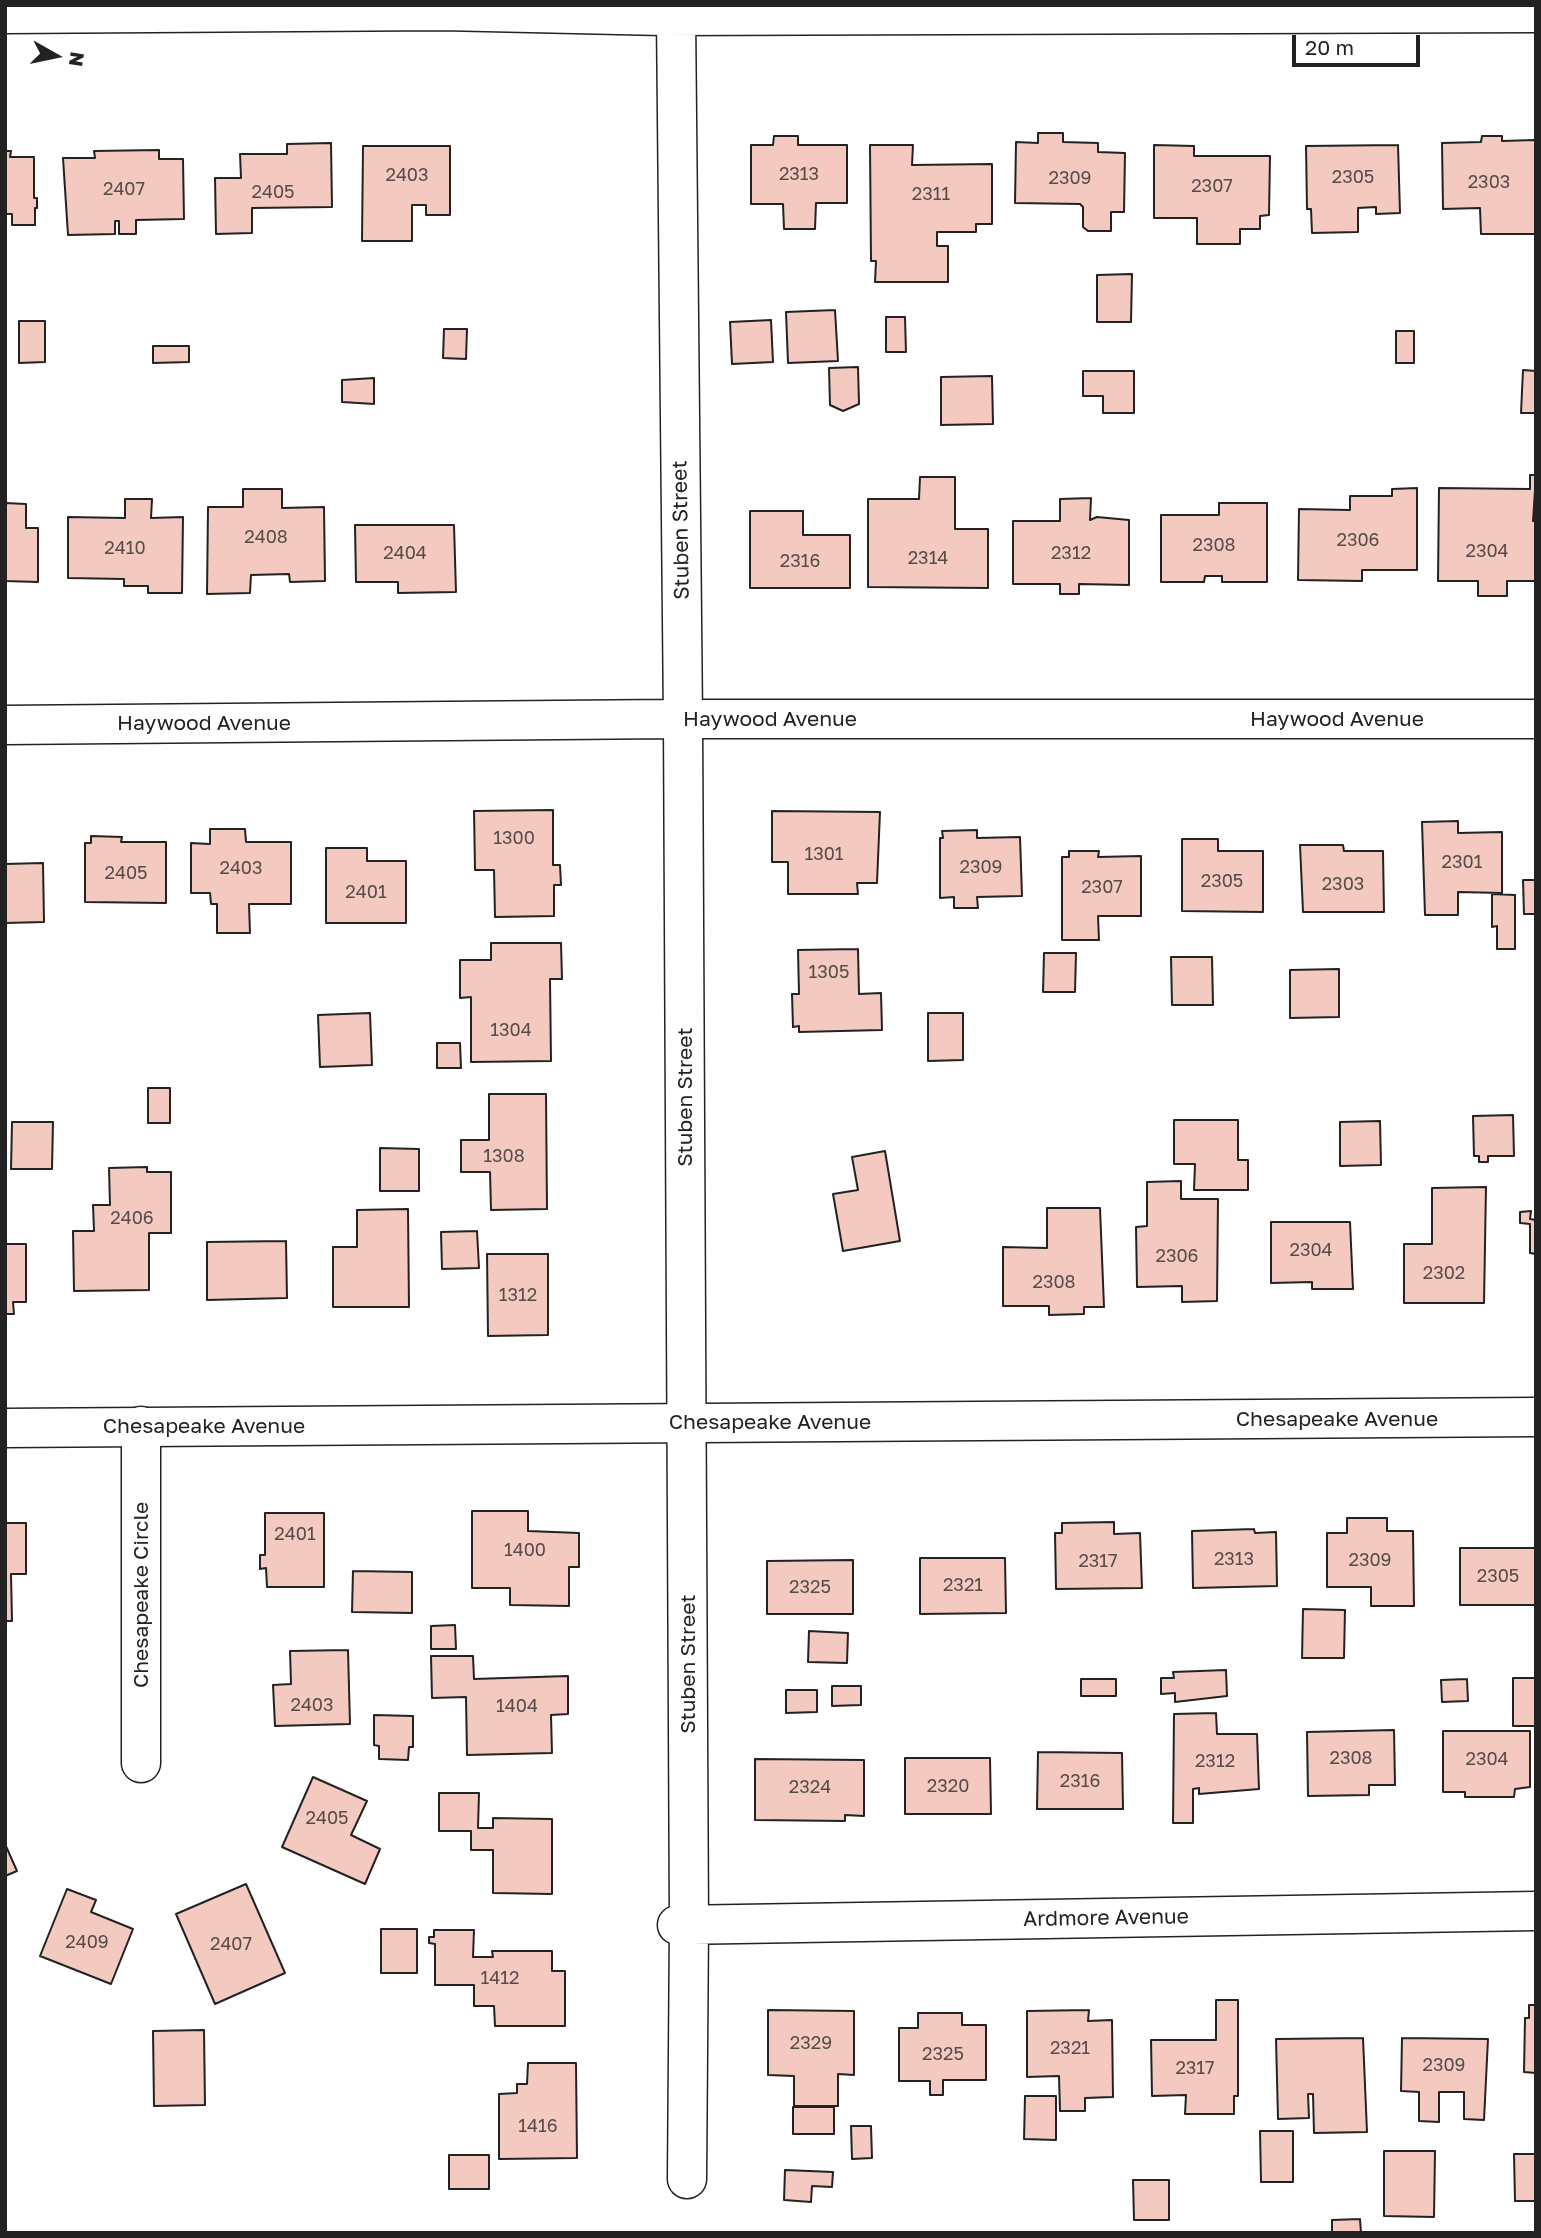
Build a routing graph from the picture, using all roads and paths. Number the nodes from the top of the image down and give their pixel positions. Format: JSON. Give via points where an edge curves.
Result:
{"nodes":[{"id":1,"x":1536,"y":13,"type":"edge"},
{"id":2,"x":5,"y":14,"type":"edge"},
{"id":3,"x":676,"y":16,"type":"junction"},
{"id":4,"x":683,"y":719,"type":"junction"},
{"id":5,"x":1536,"y":719,"type":"edge"},
{"id":6,"x":5,"y":725,"type":"edge"},
{"id":7,"x":1536,"y":1417,"type":"edge"},
{"id":8,"x":687,"y":1423,"type":"junction"},
{"id":9,"x":141,"y":1426,"type":"junction"},
{"id":10,"x":5,"y":1428,"type":"edge"},
{"id":11,"x":141,"y":1763,"type":"dead end"},
{"id":12,"x":1536,"y":1911,"type":"edge"},
{"id":13,"x":683,"y":1925,"type":"junction"},
{"id":14,"x":687,"y":2179,"type":"dead end"}],
"edges":[{"from":1,"to":3,"type":"street"},
{"from":2,"to":3,"type":"street","via":[[442,11]]},
{"from":3,"to":4,"type":"street","name":"Stuben Street"},
{"from":4,"to":5,"type":"street","name":"Haywood Avenue"},
{"from":4,"to":6,"type":"street","name":"Haywood Avenue"},
{"from":4,"to":8,"type":"street","name":"Stuben Street"},
{"from":7,"to":8,"type":"street","name":"Chesapeake Avenue"},
{"from":8,"to":9,"type":"street","name":"Chesapeake Avenue"},
{"from":8,"to":13,"type":"street","name":"Stuben Street"},
{"from":9,"to":10,"type":"street","name":"Chesapeake Avenue"},
{"from":9,"to":11,"type":"street","name":"Chesapeake Circle"},
{"from":12,"to":13,"type":"street","name":"Ardmore Avenue"},
{"from":13,"to":14,"type":"street","name":"Stuben Street"}]}
